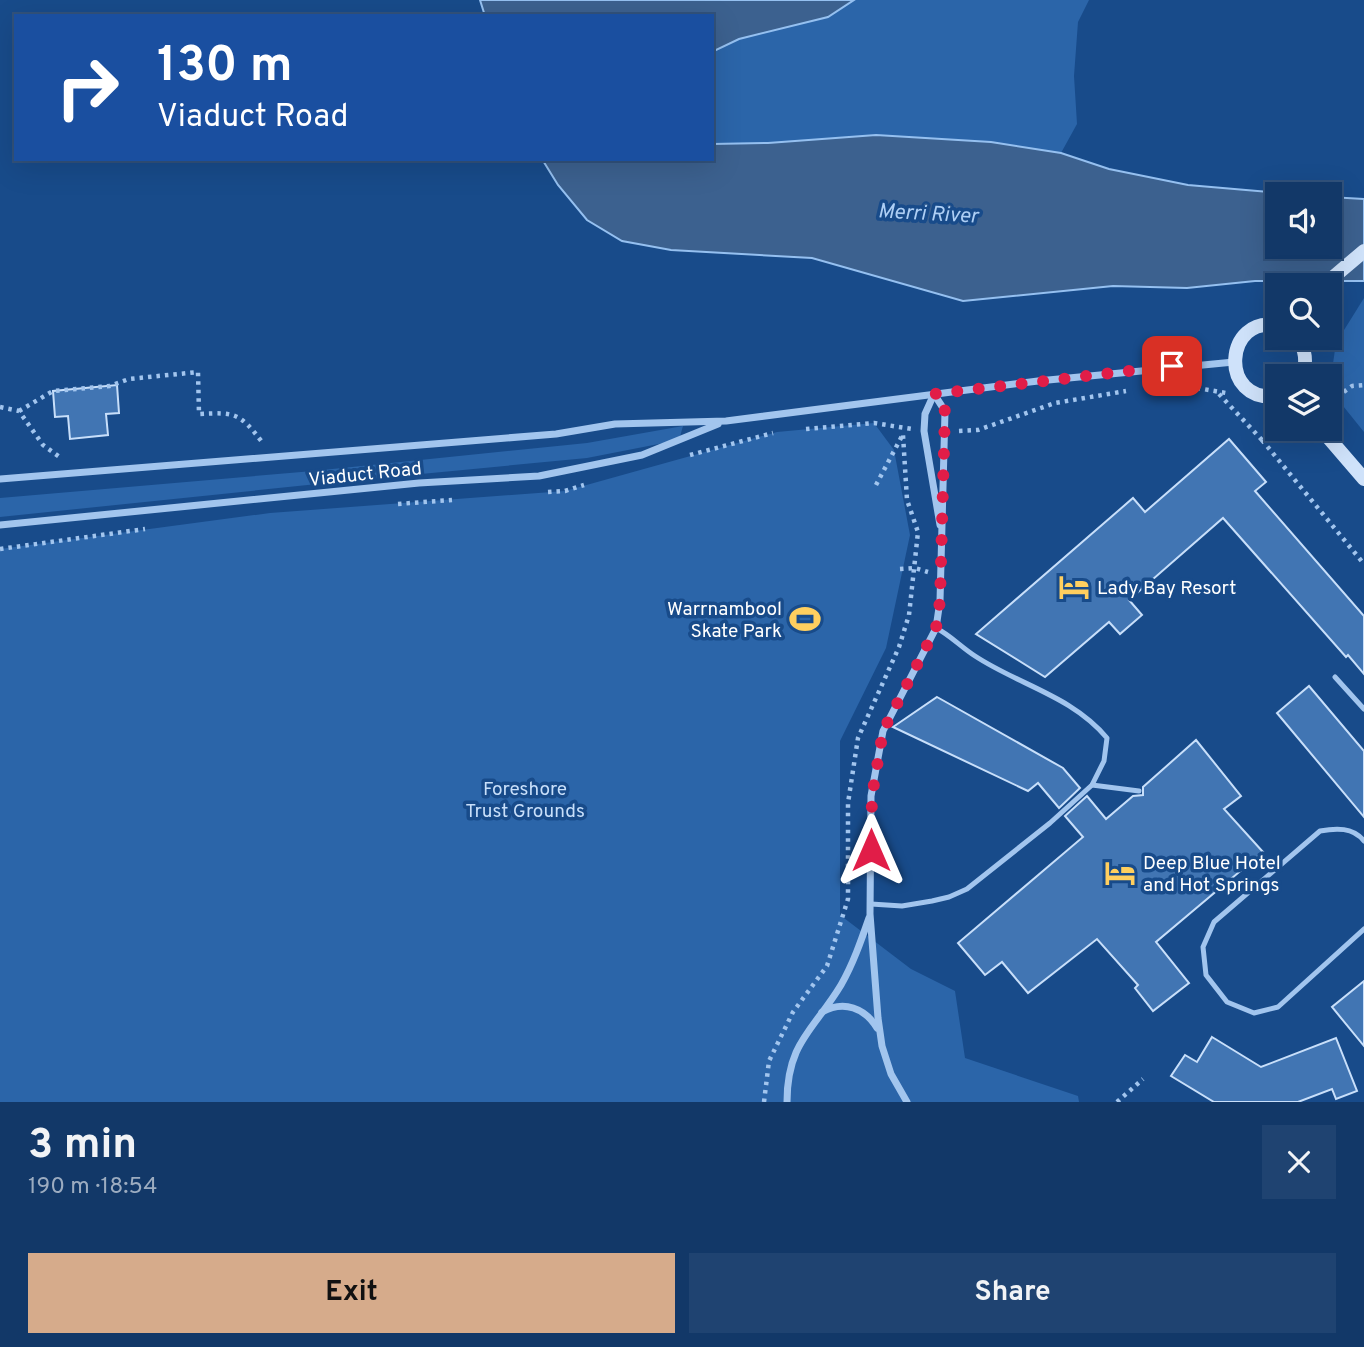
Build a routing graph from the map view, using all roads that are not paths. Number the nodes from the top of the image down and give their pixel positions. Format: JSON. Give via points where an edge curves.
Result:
{"nodes":[{"id":1,"x":1364,"y":251,"type":"edge"},
{"id":2,"x":1338,"y":273,"type":"edge"},
{"id":3,"x":1265,"y":322,"type":"edge"},
{"id":4,"x":1265,"y":326,"type":"edge"},
{"id":5,"x":1250,"y":331,"type":"junction"},
{"id":6,"x":1303,"y":350,"type":"edge"},
{"id":7,"x":1305,"y":353,"type":"joint"},
{"id":8,"x":1234,"y":362,"type":"junction"},
{"id":9,"x":1306,"y":364,"type":"edge"},
{"id":10,"x":934,"y":394,"type":"junction"},
{"id":11,"x":1265,"y":396,"type":"edge"},
{"id":12,"x":726,"y":421,"type":"junction"},
{"id":13,"x":1331,"y":441,"type":"edge"},
{"id":14,"x":0,"y":479,"type":"edge"},
{"id":15,"x":1364,"y":479,"type":"edge"},
{"id":16,"x":0,"y":525,"type":"edge"},
{"id":17,"x":942,"y":532,"type":"junction"},
{"id":18,"x":936,"y":628,"type":"junction"},
{"id":19,"x":1335,"y":677,"type":"dead end"},
{"id":20,"x":1364,"y":709,"type":"edge"},
{"id":21,"x":1093,"y":785,"type":"junction"},
{"id":22,"x":1139,"y":791,"type":"dead end"},
{"id":23,"x":1364,"y":841,"type":"edge"},
{"id":24,"x":871,"y":905,"type":"junction"},
{"id":25,"x":870,"y":914,"type":"junction"},
{"id":26,"x":1364,"y":929,"type":"edge"},
{"id":27,"x":818,"y":1016,"type":"junction"},
{"id":28,"x":881,"y":1039,"type":"junction"},
{"id":29,"x":787,"y":1102,"type":"edge"},
{"id":30,"x":907,"y":1102,"type":"edge"}],
"edges":[{"from":1,"to":2,"type":"street"},
{"from":3,"to":5,"type":"street"},
{"from":4,"to":5,"type":"street"},
{"from":5,"to":8,"type":"street","via":[[1241,339]]},
{"from":6,"to":7,"type":"street"},
{"from":7,"to":9,"type":"street"},
{"from":8,"to":10,"type":"street","name":"Viaduct Road"},
{"from":8,"to":11,"type":"street","via":[[1246,388]]},
{"from":10,"to":12,"type":"street","name":"Viaduct Road"},
{"from":10,"to":17,"type":"street","via":[[945,411]]},
{"from":10,"to":17,"type":"street","via":[[924,431]]},
{"from":12,"to":14,"type":"street","name":"Viaduct Road","via":[[615,424],[556,434]]},
{"from":12,"to":16,"type":"street","name":"Viaduct Road","via":[[642,455],[539,476],[419,483]]},
{"from":13,"to":15,"type":"street"},
{"from":17,"to":18,"type":"street"},
{"from":18,"to":21,"type":"lane","via":[[974,656],[1093,721],[1107,738],[1104,761]]},
{"from":18,"to":24,"type":"street","via":[[880,740],[872,796]]},
{"from":19,"to":20,"type":"lane"},
{"from":21,"to":22,"type":"lane"},
{"from":21,"to":24,"type":"lane","via":[[967,889],[922,903]]},
{"from":23,"to":26,"type":"lane","via":[[1340,827],[1320,831],[1214,922],[1203,947],[1206,975],[1227,1002],[1254,1013],[1278,1007]]},
{"from":24,"to":25,"type":"street"},
{"from":25,"to":27,"type":"street","via":[[852,964]]},
{"from":25,"to":28,"type":"street"},
{"from":27,"to":28,"type":"street","via":[[836,1007],[859,1009],[872,1020]]},
{"from":27,"to":29,"type":"street","via":[[792,1062]]},
{"from":28,"to":30,"type":"street","via":[[891,1074]]}]}
